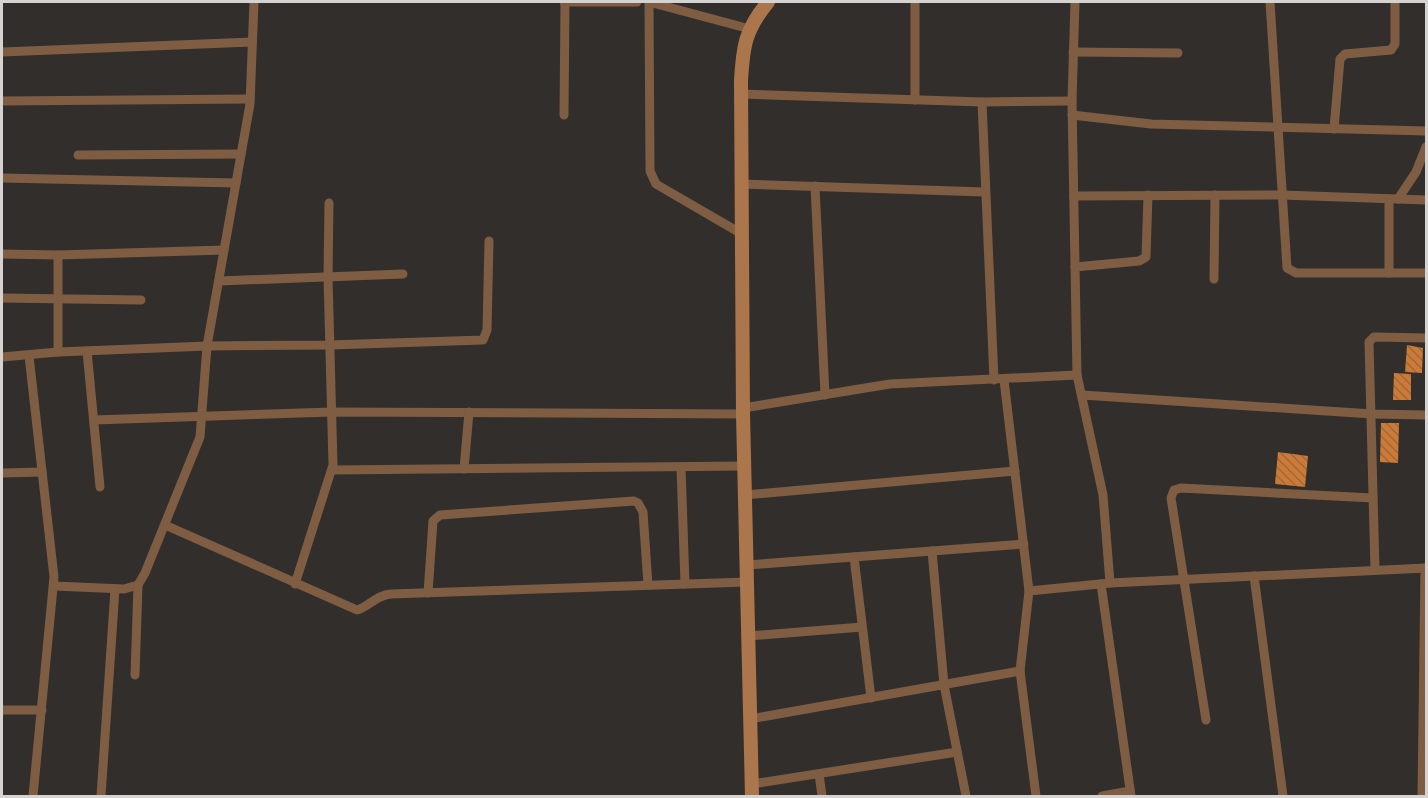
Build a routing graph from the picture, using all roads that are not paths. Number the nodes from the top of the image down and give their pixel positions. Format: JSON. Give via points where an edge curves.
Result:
{"nodes":[{"id":1,"x":254,"y":2,"type":"edge"},
{"id":2,"x":564,"y":2,"type":"edge"},
{"id":3,"x":637,"y":2,"type":"edge"},
{"id":4,"x":649,"y":2,"type":"edge"},
{"id":5,"x":768,"y":2,"type":"edge"},
{"id":6,"x":915,"y":2,"type":"edge"},
{"id":7,"x":1074,"y":2,"type":"edge"},
{"id":8,"x":1270,"y":2,"type":"edge"},
{"id":9,"x":1395,"y":2,"type":"edge"},
{"id":10,"x":750,"y":29,"type":"junction"},
{"id":11,"x":252,"y":42,"type":"junction"},
{"id":12,"x":2,"y":52,"type":"edge"},
{"id":13,"x":1073,"y":52,"type":"junction"},
{"id":14,"x":1178,"y":53,"type":"dead end"},
{"id":15,"x":741,"y":94,"type":"junction"},
{"id":16,"x":250,"y":99,"type":"junction"},
{"id":17,"x":915,"y":100,"type":"junction"},
{"id":18,"x":2,"y":101,"type":"edge"},
{"id":19,"x":1072,"y":101,"type":"junction"},
{"id":20,"x":982,"y":102,"type":"junction"},
{"id":21,"x":564,"y":115,"type":"dead end"},
{"id":22,"x":1072,"y":115,"type":"junction"},
{"id":23,"x":1278,"y":128,"type":"junction"},
{"id":24,"x":1334,"y":129,"type":"junction"},
{"id":25,"x":1426,"y":131,"type":"edge"},
{"id":26,"x":1426,"y":147,"type":"edge"},
{"id":27,"x":241,"y":154,"type":"junction"},
{"id":28,"x":78,"y":155,"type":"dead end"},
{"id":29,"x":2,"y":178,"type":"edge"},
{"id":30,"x":236,"y":183,"type":"junction"},
{"id":31,"x":741,"y":184,"type":"junction"},
{"id":32,"x":815,"y":186,"type":"junction"},
{"id":33,"x":986,"y":192,"type":"junction"},
{"id":34,"x":1148,"y":195,"type":"junction"},
{"id":35,"x":1215,"y":195,"type":"junction"},
{"id":36,"x":1282,"y":195,"type":"junction"},
{"id":37,"x":1074,"y":196,"type":"junction"},
{"id":38,"x":1393,"y":199,"type":"junction"},
{"id":39,"x":1426,"y":200,"type":"edge"},
{"id":40,"x":329,"y":203,"type":"dead end"},
{"id":41,"x":742,"y":234,"type":"junction"},
{"id":42,"x":489,"y":241,"type":"dead end"},
{"id":43,"x":224,"y":250,"type":"junction"},
{"id":44,"x":2,"y":254,"type":"edge"},
{"id":45,"x":57,"y":255,"type":"junction"},
{"id":46,"x":1075,"y":267,"type":"junction"},
{"id":47,"x":1389,"y":273,"type":"junction"},
{"id":48,"x":1426,"y":273,"type":"edge"},
{"id":49,"x":403,"y":274,"type":"dead end"},
{"id":50,"x":328,"y":277,"type":"junction"},
{"id":51,"x":1214,"y":279,"type":"dead end"},
{"id":52,"x":219,"y":281,"type":"junction"},
{"id":53,"x":2,"y":298,"type":"edge"},
{"id":54,"x":57,"y":298,"type":"junction"},
{"id":55,"x":141,"y":300,"type":"dead end"},
{"id":56,"x":1426,"y":338,"type":"edge"},
{"id":57,"x":330,"y":345,"type":"junction"},
{"id":58,"x":207,"y":346,"type":"junction"},
{"id":59,"x":87,"y":351,"type":"junction"},
{"id":60,"x":58,"y":352,"type":"junction"},
{"id":61,"x":29,"y":356,"type":"junction"},
{"id":62,"x":2,"y":357,"type":"edge"},
{"id":63,"x":1077,"y":375,"type":"junction"},
{"id":64,"x":999,"y":380,"type":"junction"},
{"id":65,"x":825,"y":394,"type":"junction"},
{"id":66,"x":1082,"y":395,"type":"junction"},
{"id":67,"x":743,"y":411,"type":"junction"},
{"id":68,"x":332,"y":412,"type":"junction"},
{"id":69,"x":469,"y":412,"type":"junction"},
{"id":70,"x":1372,"y":414,"type":"junction"},
{"id":71,"x":202,"y":415,"type":"junction"},
{"id":72,"x":1426,"y":415,"type":"edge"},
{"id":73,"x":94,"y":420,"type":"junction"},
{"id":74,"x":744,"y":466,"type":"junction"},
{"id":75,"x":681,"y":467,"type":"junction"},
{"id":76,"x":464,"y":469,"type":"junction"},
{"id":77,"x":332,"y":470,"type":"junction"},
{"id":78,"x":1015,"y":471,"type":"junction"},
{"id":79,"x":42,"y":472,"type":"junction"},
{"id":80,"x":2,"y":473,"type":"edge"},
{"id":81,"x":100,"y":487,"type":"dead end"},
{"id":82,"x":745,"y":495,"type":"junction"},
{"id":83,"x":1373,"y":498,"type":"junction"},
{"id":84,"x":165,"y":525,"type":"junction"},
{"id":85,"x":1024,"y":544,"type":"junction"},
{"id":86,"x":932,"y":551,"type":"junction"},
{"id":87,"x":854,"y":557,"type":"junction"},
{"id":88,"x":747,"y":565,"type":"junction"},
{"id":89,"x":1425,"y":567,"type":"edge"},
{"id":90,"x":1375,"y":570,"type":"junction"},
{"id":91,"x":1254,"y":576,"type":"junction"},
{"id":92,"x":1182,"y":580,"type":"junction"},
{"id":93,"x":747,"y":582,"type":"junction"},
{"id":94,"x":295,"y":584,"type":"junction"},
{"id":95,"x":685,"y":584,"type":"junction"},
{"id":96,"x":1106,"y":584,"type":"junction"},
{"id":97,"x":138,"y":585,"type":"junction"},
{"id":98,"x":648,"y":585,"type":"junction"},
{"id":99,"x":54,"y":586,"type":"junction"},
{"id":100,"x":115,"y":589,"type":"junction"},
{"id":101,"x":1029,"y":591,"type":"junction"},
{"id":102,"x":428,"y":593,"type":"junction"},
{"id":103,"x":862,"y":627,"type":"junction"},
{"id":104,"x":748,"y":636,"type":"junction"},
{"id":105,"x":1020,"y":671,"type":"junction"},
{"id":106,"x":135,"y":675,"type":"dead end"},
{"id":107,"x":944,"y":685,"type":"junction"},
{"id":108,"x":871,"y":698,"type":"junction"},
{"id":109,"x":2,"y":710,"type":"edge"},
{"id":110,"x":42,"y":710,"type":"junction"},
{"id":111,"x":750,"y":719,"type":"junction"},
{"id":112,"x":1206,"y":720,"type":"dead end"},
{"id":113,"x":957,"y":752,"type":"junction"},
{"id":114,"x":819,"y":774,"type":"junction"},
{"id":115,"x":752,"y":790,"type":"edge"},
{"id":116,"x":1131,"y":794,"type":"edge"},
{"id":117,"x":33,"y":796,"type":"edge"},
{"id":118,"x":101,"y":796,"type":"edge"},
{"id":119,"x":822,"y":796,"type":"edge"},
{"id":120,"x":966,"y":796,"type":"edge"},
{"id":121,"x":1036,"y":796,"type":"edge"},
{"id":122,"x":1102,"y":796,"type":"edge"},
{"id":123,"x":1283,"y":796,"type":"edge"},
{"id":124,"x":1422,"y":796,"type":"edge"}],
"edges":[{"from":1,"to":11,"type":"street"},
{"from":2,"to":3,"type":"street"},
{"from":2,"to":21,"type":"street"},
{"from":4,"to":10,"type":"street"},
{"from":4,"to":41,"type":"street","via":[[652,177],[656,184]]},
{"from":5,"to":10,"type":"street"},
{"from":6,"to":17,"type":"street"},
{"from":7,"to":13,"type":"street"},
{"from":8,"to":23,"type":"street"},
{"from":9,"to":24,"type":"street","via":[[1395,44],[1391,50],[1345,54],[1340,59]]},
{"from":10,"to":15,"type":"street","via":[[743,45]]},
{"from":11,"to":12,"type":"street"},
{"from":11,"to":16,"type":"street"},
{"from":13,"to":14,"type":"street"},
{"from":13,"to":19,"type":"street"},
{"from":15,"to":17,"type":"street"},
{"from":15,"to":31,"type":"street"},
{"from":16,"to":18,"type":"street"},
{"from":16,"to":27,"type":"street"},
{"from":17,"to":20,"type":"street"},
{"from":19,"to":20,"type":"street"},
{"from":19,"to":22,"type":"street"},
{"from":20,"to":33,"type":"street"},
{"from":22,"to":23,"type":"street","via":[[1151,124]]},
{"from":22,"to":37,"type":"street"},
{"from":23,"to":24,"type":"street"},
{"from":23,"to":36,"type":"street"},
{"from":24,"to":25,"type":"street"},
{"from":26,"to":38,"type":"street","via":[[1416,172]]},
{"from":27,"to":28,"type":"street"},
{"from":27,"to":30,"type":"street"},
{"from":29,"to":30,"type":"street"},
{"from":30,"to":43,"type":"street"},
{"from":31,"to":32,"type":"street"},
{"from":31,"to":41,"type":"street"},
{"from":32,"to":33,"type":"street"},
{"from":32,"to":65,"type":"street"},
{"from":33,"to":64,"type":"street"},
{"from":34,"to":35,"type":"street"},
{"from":34,"to":37,"type":"street"},
{"from":34,"to":46,"type":"street","via":[[1146,257]]},
{"from":35,"to":36,"type":"street"},
{"from":35,"to":51,"type":"street"},
{"from":36,"to":38,"type":"street"},
{"from":36,"to":47,"type":"street","via":[[1286,263],[1291,271]]},
{"from":37,"to":46,"type":"street"},
{"from":38,"to":39,"type":"street"},
{"from":38,"to":47,"type":"street"},
{"from":40,"to":50,"type":"street"},
{"from":41,"to":67,"type":"street"},
{"from":42,"to":57,"type":"street","via":[[487,330],[483,340]]},
{"from":43,"to":45,"type":"street"},
{"from":43,"to":52,"type":"street"},
{"from":44,"to":45,"type":"street"},
{"from":45,"to":54,"type":"street"},
{"from":46,"to":63,"type":"street"},
{"from":47,"to":48,"type":"street"},
{"from":49,"to":50,"type":"street"},
{"from":50,"to":52,"type":"street"},
{"from":50,"to":57,"type":"street"},
{"from":52,"to":58,"type":"street"},
{"from":53,"to":54,"type":"street"},
{"from":54,"to":55,"type":"street"},
{"from":54,"to":60,"type":"street"},
{"from":56,"to":70,"type":"street","via":[[1370,340]]},
{"from":57,"to":58,"type":"street"},
{"from":57,"to":68,"type":"street"},
{"from":58,"to":59,"type":"street"},
{"from":58,"to":71,"type":"street"},
{"from":59,"to":60,"type":"street"},
{"from":59,"to":73,"type":"street"},
{"from":60,"to":61,"type":"street"},
{"from":61,"to":62,"type":"street"},
{"from":61,"to":79,"type":"street"},
{"from":63,"to":64,"type":"street"},
{"from":63,"to":66,"type":"street"},
{"from":64,"to":65,"type":"street","via":[[890,384]]},
{"from":64,"to":78,"type":"street"},
{"from":65,"to":67,"type":"street"},
{"from":66,"to":70,"type":"street"},
{"from":66,"to":96,"type":"street","via":[[1103,495]]},
{"from":67,"to":69,"type":"street"},
{"from":67,"to":74,"type":"street"},
{"from":68,"to":69,"type":"street"},
{"from":68,"to":71,"type":"street"},
{"from":68,"to":77,"type":"street"},
{"from":69,"to":76,"type":"street"},
{"from":70,"to":72,"type":"street"},
{"from":70,"to":83,"type":"street"},
{"from":71,"to":73,"type":"street"},
{"from":71,"to":84,"type":"street","via":[[198,443]]},
{"from":73,"to":81,"type":"street"},
{"from":74,"to":75,"type":"street"},
{"from":74,"to":82,"type":"street"},
{"from":75,"to":76,"type":"street"},
{"from":75,"to":95,"type":"street"},
{"from":76,"to":77,"type":"street"},
{"from":77,"to":94,"type":"street"},
{"from":78,"to":82,"type":"street"},
{"from":78,"to":85,"type":"street"},
{"from":79,"to":80,"type":"street"},
{"from":79,"to":99,"type":"street"},
{"from":82,"to":88,"type":"street"},
{"from":83,"to":90,"type":"street"},
{"from":83,"to":92,"type":"street","via":[[1177,488],[1171,498]]},
{"from":84,"to":94,"type":"street"},
{"from":84,"to":97,"type":"street"},
{"from":85,"to":86,"type":"street"},
{"from":85,"to":101,"type":"street"},
{"from":86,"to":87,"type":"street"},
{"from":86,"to":107,"type":"street"},
{"from":87,"to":88,"type":"street"},
{"from":87,"to":103,"type":"street"},
{"from":88,"to":93,"type":"street"},
{"from":89,"to":90,"type":"street"},
{"from":89,"to":124,"type":"street"},
{"from":90,"to":91,"type":"street"},
{"from":91,"to":92,"type":"street"},
{"from":91,"to":123,"type":"street"},
{"from":92,"to":96,"type":"street"},
{"from":92,"to":112,"type":"street"},
{"from":93,"to":95,"type":"street"},
{"from":93,"to":104,"type":"street"},
{"from":94,"to":102,"type":"street","via":[[357,610],[384,594]]},
{"from":95,"to":98,"type":"street"},
{"from":96,"to":101,"type":"street"},
{"from":96,"to":116,"type":"street"},
{"from":97,"to":100,"type":"street"},
{"from":97,"to":106,"type":"street"},
{"from":98,"to":102,"type":"street"},
{"from":98,"to":102,"type":"street","via":[[643,512],[633,501],[440,515],[433,521]]},
{"from":99,"to":100,"type":"street"},
{"from":99,"to":110,"type":"street"},
{"from":100,"to":118,"type":"street"},
{"from":101,"to":105,"type":"street"},
{"from":103,"to":104,"type":"street"},
{"from":103,"to":108,"type":"street"},
{"from":104,"to":111,"type":"street"},
{"from":105,"to":107,"type":"street"},
{"from":105,"to":121,"type":"street"},
{"from":107,"to":108,"type":"street"},
{"from":107,"to":113,"type":"street"},
{"from":108,"to":111,"type":"street"},
{"from":109,"to":110,"type":"street"},
{"from":110,"to":117,"type":"street"},
{"from":111,"to":115,"type":"street"},
{"from":113,"to":114,"type":"street"},
{"from":113,"to":120,"type":"street"},
{"from":114,"to":115,"type":"street"},
{"from":114,"to":119,"type":"street"},
{"from":116,"to":122,"type":"street"}]}
